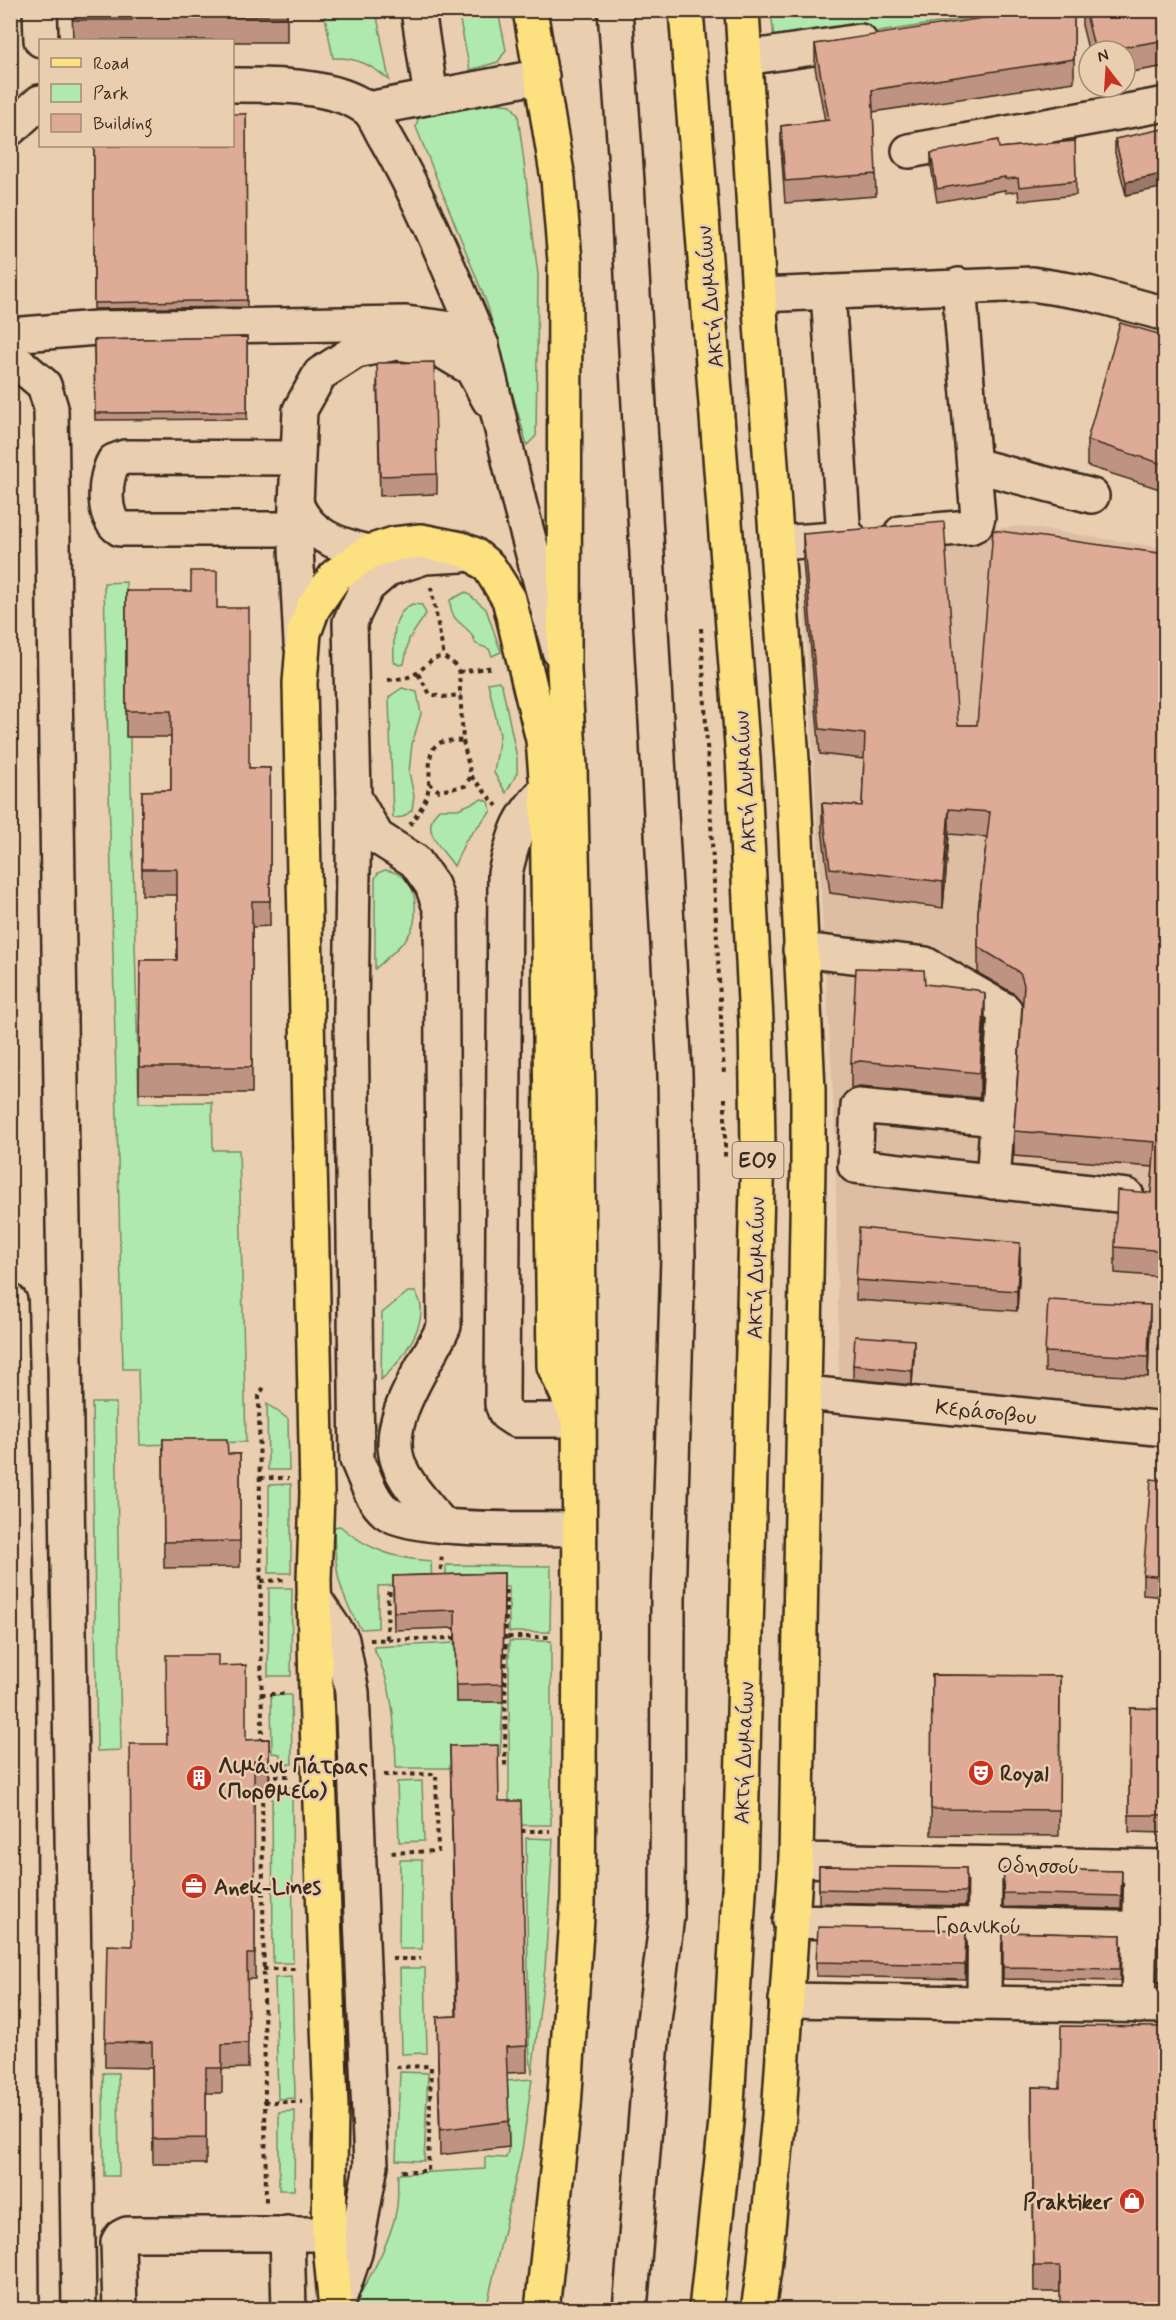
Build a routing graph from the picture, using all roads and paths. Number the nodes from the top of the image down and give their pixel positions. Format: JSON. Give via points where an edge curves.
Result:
{"nodes":[{"id":1,"x":40,"y":10,"type":"edge"},
{"id":2,"x":418,"y":10,"type":"edge"},
{"id":3,"x":530,"y":10,"type":"edge"},
{"id":4,"x":615,"y":10,"type":"edge"},
{"id":5,"x":687,"y":10,"type":"edge"},
{"id":6,"x":742,"y":10,"type":"edge"},
{"id":7,"x":895,"y":36,"type":"edge"},
{"id":8,"x":40,"y":39,"type":"edge"},
{"id":9,"x":746,"y":58,"type":"junction"},
{"id":10,"x":542,"y":76,"type":"junction"},
{"id":11,"x":234,"y":86,"type":"edge"},
{"id":12,"x":431,"y":97,"type":"junction"},
{"id":13,"x":39,"y":103,"type":"edge"},
{"id":14,"x":1166,"y":104,"type":"edge"},
{"id":15,"x":368,"y":109,"type":"junction"},
{"id":16,"x":10,"y":129,"type":"edge"},
{"id":17,"x":909,"y":151,"type":"dead end"},
{"id":18,"x":959,"y":285,"type":"junction"},
{"id":19,"x":828,"y":292,"type":"junction"},
{"id":20,"x":759,"y":296,"type":"junction"},
{"id":21,"x":1166,"y":314,"type":"edge"},
{"id":22,"x":10,"y":336,"type":"edge"},
{"id":23,"x":482,"y":346,"type":"junction"},
{"id":24,"x":10,"y":356,"type":"edge"},
{"id":25,"x":499,"y":417,"type":"junction"},
{"id":26,"x":297,"y":458,"type":"junction"},
{"id":27,"x":974,"y":465,"type":"junction"},
{"id":28,"x":1092,"y":496,"type":"dead end"},
{"id":29,"x":296,"y":516,"type":"junction"},
{"id":30,"x":844,"y":538,"type":"junction"},
{"id":31,"x":777,"y":543,"type":"junction"},
{"id":32,"x":369,"y":552,"type":"junction"},
{"id":33,"x":473,"y":554,"type":"junction"},
{"id":34,"x":425,"y":557,"type":"junction"},
{"id":35,"x":444,"y":657,"type":"junction"},
{"id":36,"x":301,"y":660,"type":"junction"},
{"id":37,"x":564,"y":670,"type":"junction"},
{"id":38,"x":418,"y":674,"type":"junction"},
{"id":39,"x":388,"y":680,"type":"dead end"},
{"id":40,"x":461,"y":695,"type":"junction"},
{"id":41,"x":464,"y":741,"type":"junction"},
{"id":42,"x":471,"y":776,"type":"junction"},
{"id":43,"x":428,"y":783,"type":"junction"},
{"id":44,"x":547,"y":789,"type":"junction"},
{"id":45,"x":354,"y":797,"type":"junction"},
{"id":46,"x":517,"y":826,"type":"junction"},
{"id":47,"x":394,"y":848,"type":"junction"},
{"id":48,"x":800,"y":950,"type":"junction"},
{"id":49,"x":998,"y":1119,"type":"junction"},
{"id":50,"x":993,"y":1182,"type":"junction"},
{"id":51,"x":1127,"y":1196,"type":"edge"},
{"id":52,"x":10,"y":1301,"type":"edge"},
{"id":53,"x":265,"y":1384,"type":"dead end"},
{"id":54,"x":806,"y":1393,"type":"junction"},
{"id":55,"x":579,"y":1420,"type":"junction"},
{"id":56,"x":1166,"y":1429,"type":"edge"},
{"id":57,"x":357,"y":1460,"type":"junction"},
{"id":58,"x":317,"y":1493,"type":"junction"},
{"id":59,"x":443,"y":1526,"type":"junction"},
{"id":60,"x":579,"y":1529,"type":"junction"},
{"id":61,"x":495,"y":1589,"type":"edge"},
{"id":62,"x":439,"y":1590,"type":"edge"},
{"id":63,"x":408,"y":1592,"type":"edge"},
{"id":64,"x":314,"y":1598,"type":"junction"},
{"id":65,"x":14,"y":1636,"type":"edge"},
{"id":66,"x":580,"y":1636,"type":"junction"},
{"id":67,"x":495,"y":1637,"type":"edge"},
{"id":68,"x":507,"y":1637,"type":"junction"},
{"id":69,"x":459,"y":1638,"type":"edge"},
{"id":70,"x":342,"y":1640,"type":"junction"},
{"id":71,"x":387,"y":1640,"type":"junction"},
{"id":72,"x":262,"y":1753,"type":"edge"},
{"id":73,"x":505,"y":1768,"type":"dead end"},
{"id":74,"x":357,"y":1775,"type":"junction"},
{"id":75,"x":262,"y":1776,"type":"edge"},
{"id":76,"x":358,"y":1853,"type":"junction"},
{"id":77,"x":796,"y":1860,"type":"junction"},
{"id":78,"x":985,"y":1865,"type":"junction"},
{"id":79,"x":1153,"y":1867,"type":"edge"},
{"id":80,"x":790,"y":1921,"type":"junction"},
{"id":81,"x":985,"y":1925,"type":"junction"},
{"id":82,"x":1153,"y":1929,"type":"edge"},
{"id":83,"x":786,"y":2000,"type":"junction"},
{"id":84,"x":984,"y":2003,"type":"junction"},
{"id":85,"x":1152,"y":2006,"type":"edge"},
{"id":86,"x":431,"y":2066,"type":"dead end"},
{"id":87,"x":264,"y":2102,"type":"junction"},
{"id":88,"x":330,"y":2102,"type":"junction"},
{"id":89,"x":369,"y":2171,"type":"junction"},
{"id":90,"x":282,"y":2220,"type":"junction"},
{"id":91,"x":329,"y":2234,"type":"junction"},
{"id":92,"x":546,"y":2277,"type":"junction"},
{"id":93,"x":336,"y":2309,"type":"edge"},
{"id":94,"x":22,"y":2310,"type":"edge"},
{"id":95,"x":79,"y":2310,"type":"edge"},
{"id":96,"x":120,"y":2310,"type":"edge"},
{"id":97,"x":289,"y":2310,"type":"edge"},
{"id":98,"x":518,"y":2310,"type":"edge"},
{"id":99,"x":542,"y":2310,"type":"edge"},
{"id":100,"x":630,"y":2310,"type":"edge"},
{"id":101,"x":706,"y":2310,"type":"edge"},
{"id":102,"x":758,"y":2310,"type":"edge"}],
"edges":[{"from":1,"to":8,"type":"street"},
{"from":2,"to":12,"type":"street"},
{"from":3,"to":10,"type":"main road"},
{"from":4,"to":100,"type":"street","via":[[675,1074],[678,1256],[668,1599],[667,1916],[653,2029]]},
{"from":5,"to":101,"type":"main road","name":"Ακτή Δυμαίων","number":"ΕΟ9","via":[[743,758],[758,1146],[740,1875],[726,2122]]},
{"from":6,"to":9,"type":"main road","number":"ΕΟ9"},
{"from":7,"to":9,"type":"street"},
{"from":9,"to":20,"type":"main road","number":"ΕΟ9"},
{"from":10,"to":12,"type":"street"},
{"from":10,"to":37,"type":"main road","via":[[558,179],[565,261]]},
{"from":11,"to":15,"type":"street","via":[[315,91]]},
{"from":12,"to":15,"type":"street"},
{"from":13,"to":16,"type":"street"},
{"from":14,"to":17,"type":"street"},
{"from":15,"to":23,"type":"street","via":[[415,189]]},
{"from":18,"to":19,"type":"street"},
{"from":18,"to":21,"type":"street","via":[[1052,286]]},
{"from":18,"to":27,"type":"street"},
{"from":19,"to":20,"type":"street"},
{"from":19,"to":30,"type":"street"},
{"from":20,"to":31,"type":"main road","number":"ΕΟ9"},
{"from":22,"to":23,"type":"street","via":[[97,328],[406,323],[454,329]]},
{"from":23,"to":25,"type":"street"},
{"from":24,"to":95,"type":"street","via":[[44,385],[51,408]]},
{"from":25,"to":26,"type":"street","via":[[472,369],[439,349],[396,342],[366,348],[320,374],[300,410]]},
{"from":25,"to":37,"type":"street"},
{"from":26,"to":29,"type":"street"},
{"from":26,"to":29,"type":"street","via":[[114,460],[109,471],[108,516],[120,530]]},
{"from":27,"to":28,"type":"street"},
{"from":27,"to":30,"type":"street","via":[[978,518],[970,528]]},
{"from":29,"to":32,"type":"street","via":[[305,518],[322,536],[338,545]]},
{"from":29,"to":36,"type":"street"},
{"from":30,"to":31,"type":"street"},
{"from":31,"to":48,"type":"main road","number":"ΕΟ9","via":[[794,774]]},
{"from":32,"to":33,"type":"main road","via":[[421,541]]},
{"from":32,"to":36,"type":"main road","via":[[346,566],[320,596],[304,633]]},
{"from":33,"to":34,"type":"street"},
{"from":33,"to":44,"type":"main road","via":[[496,576],[509,599],[543,740]]},
{"from":34,"to":35,"type":"path"},
{"from":34,"to":45,"type":"street","via":[[399,563],[377,577],[360,597],[350,622]]},
{"from":35,"to":38,"type":"path","via":[[434,658]]},
{"from":35,"to":40,"type":"path","via":[[459,672]]},
{"from":36,"to":58,"type":"main road"},
{"from":37,"to":55,"type":"main road","via":[[578,1099]]},
{"from":38,"to":39,"type":"path"},
{"from":38,"to":40,"type":"path","via":[[430,694]]},
{"from":40,"to":41,"type":"path"},
{"from":41,"to":42,"type":"path"},
{"from":41,"to":43,"type":"path","via":[[438,743],[429,755]]},
{"from":42,"to":43,"type":"path","via":[[465,786],[453,790],[439,791]]},
{"from":42,"to":46,"type":"path"},
{"from":43,"to":47,"type":"path","via":[[428,794]]},
{"from":44,"to":46,"type":"street","via":[[526,810]]},
{"from":44,"to":55,"type":"main road","via":[[554,1366]]},
{"from":45,"to":47,"type":"street","via":[[377,837]]},
{"from":45,"to":57,"type":"street","via":[[351,1016]]},
{"from":46,"to":55,"type":"street","via":[[505,873],[502,1404],[506,1414],[515,1420]]},
{"from":47,"to":59,"type":"street","via":[[415,861],[432,885],[441,911],[445,1292],[444,1326],[399,1414],[394,1440],[407,1480]]},
{"from":48,"to":49,"type":"street","via":[[925,964],[1005,1010]]},
{"from":48,"to":54,"type":"main road","number":"ΕΟ9","via":[[808,1090]]},
{"from":49,"to":50,"type":"street"},
{"from":49,"to":50,"type":"street","via":[[858,1106],[855,1166]]},
{"from":50,"to":51,"type":"street"},
{"from":52,"to":65,"type":"street"},
{"from":53,"to":72,"type":"path","via":[[259,1396]]},
{"from":54,"to":56,"type":"street","name":"Κεράσοβου"},
{"from":54,"to":77,"type":"main road","number":"ΕΟ9"},
{"from":55,"to":60,"type":"main road"},
{"from":57,"to":58,"type":"street"},
{"from":57,"to":59,"type":"street","via":[[376,1502],[387,1513]]},
{"from":58,"to":64,"type":"main road"},
{"from":59,"to":60,"type":"street"},
{"from":59,"to":62,"type":"path"},
{"from":60,"to":66,"type":"main road"},
{"from":61,"to":68,"type":"path","via":[[506,1588]]},
{"from":63,"to":71,"type":"path","via":[[388,1593]]},
{"from":64,"to":70,"type":"street"},
{"from":64,"to":88,"type":"main road"},
{"from":65,"to":94,"type":"street"},
{"from":66,"to":68,"type":"path"},
{"from":66,"to":92,"type":"main road","via":[[575,1970]]},
{"from":67,"to":68,"type":"path"},
{"from":68,"to":73,"type":"path"},
{"from":69,"to":71,"type":"path"},
{"from":70,"to":71,"type":"path"},
{"from":70,"to":74,"type":"street","via":[[352,1692]]},
{"from":74,"to":76,"type":"street"},
{"from":74,"to":76,"type":"path","via":[[436,1774],[438,1851]]},
{"from":75,"to":87,"type":"path"},
{"from":76,"to":89,"type":"street"},
{"from":77,"to":78,"type":"street","name":"Οδησσού"},
{"from":77,"to":80,"type":"main road","number":"ΕΟ9"},
{"from":78,"to":79,"type":"street","name":"Οδησσού"},
{"from":78,"to":81,"type":"street"},
{"from":79,"to":82,"type":"street","name":"Οδησσού"},
{"from":80,"to":81,"type":"street","name":"Γρανικού"},
{"from":80,"to":83,"type":"main road","number":"ΕΟ9"},
{"from":81,"to":82,"type":"street","name":"Γρανικού"},
{"from":81,"to":84,"type":"street"},
{"from":82,"to":85,"type":"street","name":"Οδησσού"},
{"from":83,"to":84,"type":"street"},
{"from":83,"to":102,"type":"main road","number":"ΕΟ9","via":[[771,2209]]},
{"from":84,"to":85,"type":"street"},
{"from":86,"to":89,"type":"path","via":[[428,2171]]},
{"from":87,"to":88,"type":"path"},
{"from":87,"to":90,"type":"path","via":[[266,2207]]},
{"from":88,"to":91,"type":"main road"},
{"from":89,"to":93,"type":"street","via":[[357,2242]]},
{"from":90,"to":91,"type":"street"},
{"from":90,"to":96,"type":"street","via":[[121,2237]]},
{"from":90,"to":97,"type":"street"},
{"from":91,"to":93,"type":"main road"},
{"from":92,"to":98,"type":"main road","via":[[524,2295]]},
{"from":92,"to":99,"type":"main road"}]}
